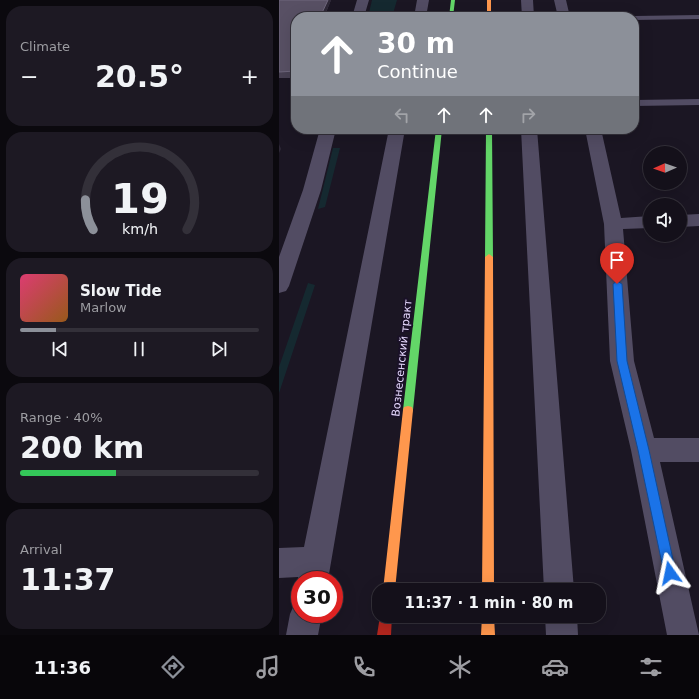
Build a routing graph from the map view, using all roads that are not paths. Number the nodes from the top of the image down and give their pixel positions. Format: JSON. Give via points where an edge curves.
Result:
{"nodes":[{"id":1,"x":363,"y":0,"type":"edge"},
{"id":2,"x":423,"y":0,"type":"edge"},
{"id":3,"x":453,"y":0,"type":"edge"},
{"id":4,"x":489,"y":0,"type":"edge"},
{"id":5,"x":527,"y":0,"type":"edge"},
{"id":6,"x":560,"y":0,"type":"edge"},
{"id":7,"x":359,"y":12,"type":"edge"},
{"id":8,"x":421,"y":12,"type":"edge"},
{"id":9,"x":452,"y":12,"type":"edge"},
{"id":10,"x":489,"y":12,"type":"edge"},
{"id":11,"x":528,"y":12,"type":"edge"},
{"id":12,"x":564,"y":12,"type":"edge"},
{"id":13,"x":699,"y":17,"type":"edge"},
{"id":14,"x":639,"y":18,"type":"edge"},
{"id":15,"x":699,"y":102,"type":"edge"},
{"id":16,"x":639,"y":103,"type":"edge"},
{"id":17,"x":327,"y":134,"type":"edge"},
{"id":18,"x":396,"y":134,"type":"edge"},
{"id":19,"x":438,"y":134,"type":"edge"},
{"id":20,"x":489,"y":134,"type":"edge"},
{"id":21,"x":529,"y":134,"type":"edge"},
{"id":22,"x":594,"y":134,"type":"edge"},
{"id":23,"x":699,"y":220,"type":"edge"},
{"id":24,"x":687,"y":221,"type":"edge"},
{"id":25,"x":643,"y":222,"type":"edge"},
{"id":26,"x":613,"y":224,"type":"junction"},
{"id":27,"x":279,"y":286,"type":"edge"},
{"id":28,"x":643,"y":450,"type":"junction"},
{"id":29,"x":699,"y":450,"type":"edge"},
{"id":30,"x":279,"y":563,"type":"edge"},
{"id":31,"x":314,"y":570,"type":"edge"},
{"id":32,"x":390,"y":583,"type":"edge"},
{"id":33,"x":488,"y":583,"type":"edge"},
{"id":34,"x":559,"y":583,"type":"edge"},
{"id":35,"x":304,"y":623,"type":"edge"},
{"id":36,"x":385,"y":623,"type":"edge"},
{"id":37,"x":488,"y":623,"type":"edge"},
{"id":38,"x":561,"y":623,"type":"edge"},
{"id":39,"x":302,"y":635,"type":"edge"},
{"id":40,"x":384,"y":635,"type":"edge"},
{"id":41,"x":488,"y":635,"type":"edge"},
{"id":42,"x":562,"y":635,"type":"edge"},
{"id":43,"x":683,"y":635,"type":"edge"}],
"edges":[{"from":1,"to":7,"type":"street"},
{"from":2,"to":8,"type":"street"},
{"from":3,"to":9,"type":"main road"},
{"from":4,"to":10,"type":"main road"},
{"from":5,"to":11,"type":"street"},
{"from":6,"to":12,"type":"street"},
{"from":13,"to":14,"type":"lane"},
{"from":15,"to":16,"type":"lane"},
{"from":17,"to":27,"type":"street","via":[[312,190]]},
{"from":18,"to":31,"type":"street"},
{"from":19,"to":32,"type":"main road","name":"Вознесенский тракт"},
{"from":20,"to":33,"type":"main road"},
{"from":21,"to":34,"type":"street"},
{"from":22,"to":26,"type":"street"},
{"from":23,"to":24,"type":"street"},
{"from":25,"to":26,"type":"street"},
{"from":26,"to":28,"type":"street","via":[[622,361]]},
{"from":28,"to":29,"type":"street"},
{"from":28,"to":43,"type":"street"},
{"from":30,"to":31,"type":"street"},
{"from":35,"to":39,"type":"street"},
{"from":36,"to":40,"type":"main road"},
{"from":37,"to":41,"type":"main road"},
{"from":38,"to":42,"type":"street"}]}
